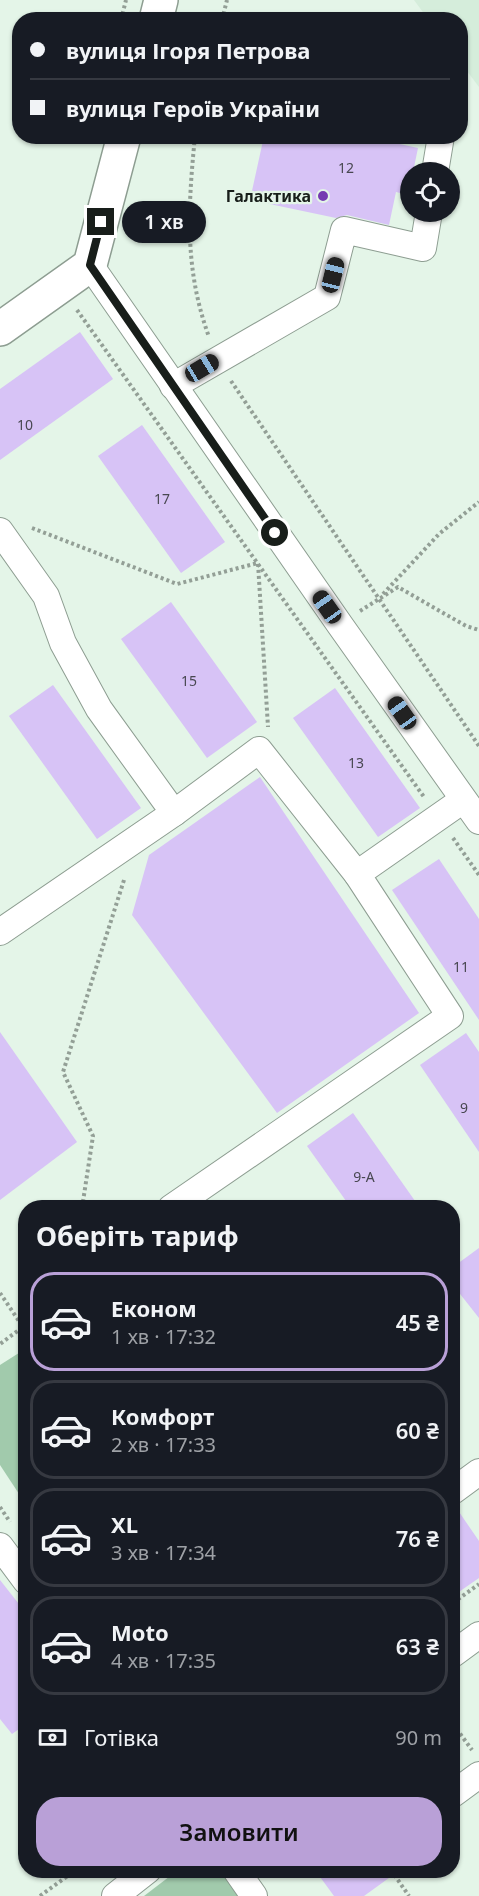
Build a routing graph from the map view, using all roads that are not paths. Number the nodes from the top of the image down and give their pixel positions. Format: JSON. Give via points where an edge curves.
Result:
{"nodes":[{"id":1,"x":122,"y":144,"type":"edge"},
{"id":2,"x":440,"y":144,"type":"edge"},
{"id":3,"x":437,"y":162,"type":"edge"},
{"id":4,"x":427,"y":222,"type":"edge"},
{"id":5,"x":90,"y":265,"type":"junction"},
{"id":6,"x":0,"y":329,"type":"edge"},
{"id":7,"x":173,"y":386,"type":"junction"},
{"id":8,"x":11,"y":527,"type":"edge"},
{"id":9,"x":463,"y":800,"type":"junction"},
{"id":10,"x":174,"y":813,"type":"junction"},
{"id":11,"x":479,"y":821,"type":"edge"},
{"id":12,"x":357,"y":874,"type":"junction"},
{"id":13,"x":0,"y":932,"type":"edge"},
{"id":14,"x":183,"y":1200,"type":"edge"},
{"id":15,"x":479,"y":1472,"type":"edge"},
{"id":16,"x":460,"y":1486,"type":"edge"},
{"id":17,"x":0,"y":1546,"type":"edge"},
{"id":18,"x":18,"y":1570,"type":"edge"},
{"id":19,"x":479,"y":1635,"type":"edge"},
{"id":20,"x":460,"y":1649,"type":"edge"},
{"id":21,"x":479,"y":1776,"type":"edge"},
{"id":22,"x":460,"y":1789,"type":"edge"},
{"id":23,"x":138,"y":1878,"type":"edge"},
{"id":24,"x":242,"y":1878,"type":"edge"},
{"id":25,"x":115,"y":1896,"type":"edge"},
{"id":26,"x":254,"y":1896,"type":"edge"}],
"edges":[{"from":1,"to":5,"type":"street"},
{"from":2,"to":3,"type":"street"},
{"from":4,"to":7,"type":"street","via":[[423,248],[344,230],[327,297]]},
{"from":5,"to":6,"type":"street"},
{"from":5,"to":7,"type":"street"},
{"from":7,"to":9,"type":"street"},
{"from":8,"to":10,"type":"street","via":[[46,596],[63,644],[99,709]]},
{"from":9,"to":11,"type":"street"},
{"from":9,"to":12,"type":"street"},
{"from":10,"to":12,"type":"street","via":[[259,750]]},
{"from":10,"to":13,"type":"street"},
{"from":12,"to":14,"type":"street","via":[[450,1016]]},
{"from":15,"to":16,"type":"street"},
{"from":17,"to":18,"type":"street"},
{"from":19,"to":20,"type":"street"},
{"from":21,"to":22,"type":"street"},
{"from":23,"to":25,"type":"street"},
{"from":24,"to":26,"type":"street"}]}
